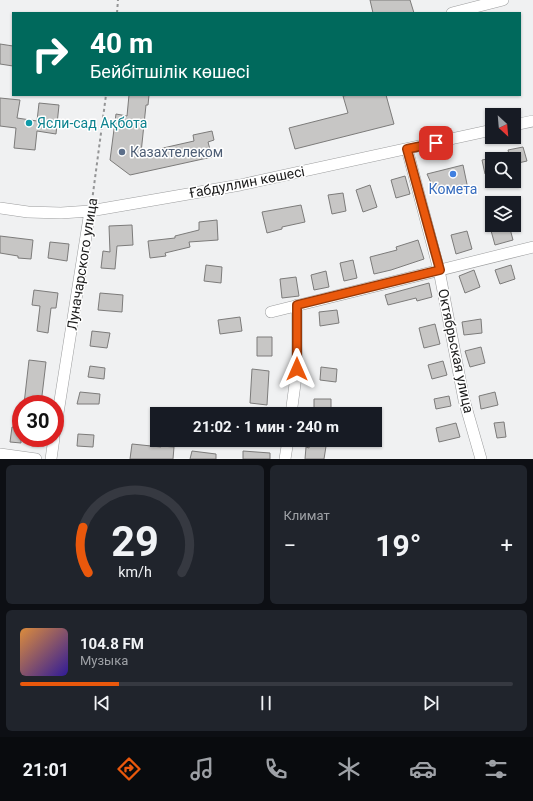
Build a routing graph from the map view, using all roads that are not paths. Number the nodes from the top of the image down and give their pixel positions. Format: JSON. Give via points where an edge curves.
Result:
{"nodes":[{"id":1,"x":503,"y":0,"type":"edge"},
{"id":2,"x":456,"y":12,"type":"edge"},
{"id":3,"x":533,"y":121,"type":"edge"},
{"id":4,"x":521,"y":124,"type":"edge"},
{"id":5,"x":485,"y":132,"type":"edge"},
{"id":6,"x":407,"y":149,"type":"junction"},
{"id":7,"x":0,"y":208,"type":"edge"},
{"id":8,"x":90,"y":211,"type":"junction"},
{"id":9,"x":533,"y":247,"type":"edge"},
{"id":10,"x":440,"y":270,"type":"junction"},
{"id":11,"x":297,"y":305,"type":"junction"},
{"id":12,"x":271,"y":312,"type":"dead end"},
{"id":13,"x":61,"y":395,"type":"edge"},
{"id":14,"x":292,"y":407,"type":"edge"},
{"id":15,"x":53,"y":447,"type":"edge"},
{"id":16,"x":287,"y":447,"type":"edge"},
{"id":17,"x":0,"y":454,"type":"edge"},
{"id":18,"x":36,"y":459,"type":"edge"},
{"id":19,"x":51,"y":459,"type":"edge"},
{"id":20,"x":286,"y":459,"type":"edge"},
{"id":21,"x":481,"y":459,"type":"edge"}],
"edges":[{"from":1,"to":2,"type":"street"},
{"from":3,"to":4,"type":"street"},
{"from":5,"to":6,"type":"street","name":"Ғабдуллин көшесі"},
{"from":6,"to":8,"type":"street","name":"Ғабдуллин көшесі","via":[[240,185]]},
{"from":6,"to":10,"type":"street","name":"Октябрьская улица"},
{"from":7,"to":8,"type":"street","name":"Ғабдуллин көшесі","via":[[28,212]]},
{"from":8,"to":13,"type":"street","name":"Луначарского улица"},
{"from":9,"to":10,"type":"street"},
{"from":10,"to":11,"type":"street"},
{"from":10,"to":21,"type":"street","name":"Октябрьская улица","via":[[464,400]]},
{"from":11,"to":12,"type":"street"},
{"from":11,"to":14,"type":"street","via":[[297,369]]},
{"from":15,"to":19,"type":"street"},
{"from":16,"to":20,"type":"street"},
{"from":17,"to":18,"type":"street"}]}
